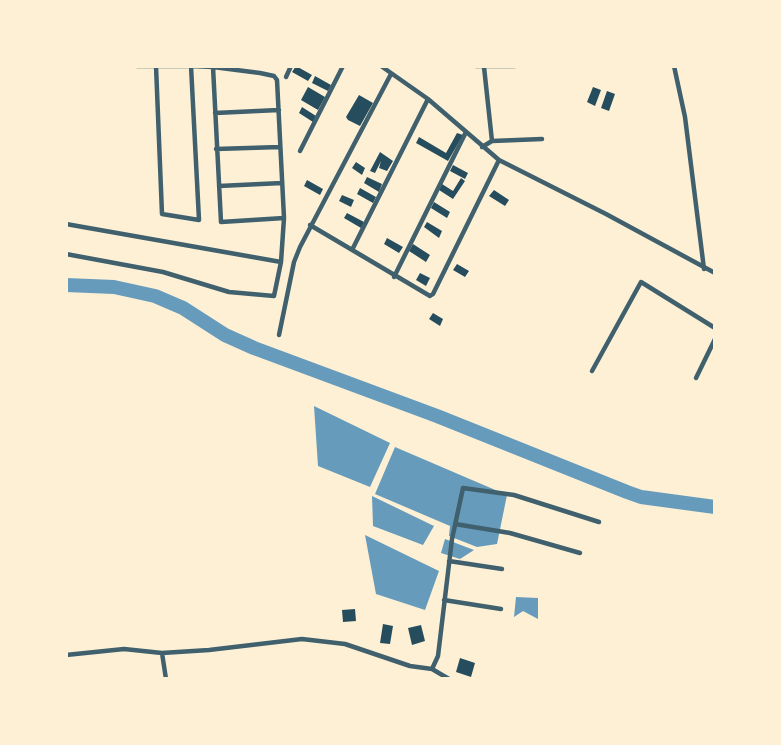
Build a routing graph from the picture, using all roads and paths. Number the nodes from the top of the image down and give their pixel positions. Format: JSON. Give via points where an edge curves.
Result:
{"nodes":[{"id":1,"x":137,"y":66,"type":"edge"},
{"id":2,"x":156,"y":66,"type":"edge"},
{"id":3,"x":190,"y":66,"type":"edge"},
{"id":4,"x":291,"y":66,"type":"edge"},
{"id":5,"x":343,"y":66,"type":"edge"},
{"id":6,"x":381,"y":66,"type":"edge"},
{"id":7,"x":476,"y":66,"type":"edge"},
{"id":8,"x":515,"y":66,"type":"edge"},
{"id":9,"x":674,"y":66,"type":"edge"},
{"id":10,"x":484,"y":67,"type":"edge"},
{"id":11,"x":213,"y":68,"type":"junction"},
{"id":12,"x":391,"y":74,"type":"junction"},
{"id":13,"x":286,"y":78,"type":"dead end"},
{"id":14,"x":428,"y":99,"type":"junction"},
{"id":15,"x":279,"y":110,"type":"junction"},
{"id":16,"x":215,"y":113,"type":"junction"},
{"id":17,"x":466,"y":132,"type":"junction"},
{"id":18,"x":542,"y":139,"type":"dead end"},
{"id":19,"x":492,"y":141,"type":"junction"},
{"id":20,"x":280,"y":147,"type":"junction"},
{"id":21,"x":482,"y":147,"type":"junction"},
{"id":22,"x":216,"y":149,"type":"junction"},
{"id":23,"x":300,"y":151,"type":"dead end"},
{"id":24,"x":499,"y":160,"type":"junction"},
{"id":25,"x":282,"y":183,"type":"junction"},
{"id":26,"x":219,"y":186,"type":"junction"},
{"id":27,"x":284,"y":218,"type":"junction"},
{"id":28,"x":66,"y":224,"type":"edge"},
{"id":29,"x":310,"y":225,"type":"junction"},
{"id":30,"x":352,"y":250,"type":"junction"},
{"id":31,"x":66,"y":254,"type":"edge"},
{"id":32,"x":280,"y":262,"type":"junction"},
{"id":33,"x":704,"y":269,"type":"junction"},
{"id":34,"x":715,"y":273,"type":"edge"},
{"id":35,"x":394,"y":277,"type":"junction"},
{"id":36,"x":715,"y":328,"type":"edge"},
{"id":37,"x":279,"y":335,"type":"dead end"},
{"id":38,"x":715,"y":339,"type":"edge"},
{"id":39,"x":592,"y":371,"type":"dead end"},
{"id":40,"x":696,"y":378,"type":"dead end"},
{"id":41,"x":599,"y":522,"type":"dead end"},
{"id":42,"x":455,"y":524,"type":"junction"},
{"id":43,"x":580,"y":553,"type":"dead end"},
{"id":44,"x":449,"y":561,"type":"junction"},
{"id":45,"x":502,"y":569,"type":"dead end"},
{"id":46,"x":444,"y":600,"type":"junction"},
{"id":47,"x":501,"y":609,"type":"dead end"},
{"id":48,"x":162,"y":653,"type":"junction"},
{"id":49,"x":66,"y":655,"type":"edge"},
{"id":50,"x":432,"y":669,"type":"junction"},
{"id":51,"x":166,"y":679,"type":"edge"},
{"id":52,"x":449,"y":679,"type":"edge"}],
"edges":[{"from":1,"to":2,"type":"street"},
{"from":2,"to":3,"type":"street"},
{"from":2,"to":3,"type":"street","via":[[162,214],[199,220]]},
{"from":3,"to":11,"type":"street"},
{"from":4,"to":13,"type":"street"},
{"from":5,"to":23,"type":"street"},
{"from":6,"to":12,"type":"street"},
{"from":7,"to":10,"type":"street"},
{"from":8,"to":10,"type":"street"},
{"from":9,"to":33,"type":"street","via":[[685,118]]},
{"from":10,"to":19,"type":"street"},
{"from":11,"to":15,"type":"street","via":[[274,76]]},
{"from":11,"to":16,"type":"street"},
{"from":12,"to":14,"type":"street"},
{"from":12,"to":29,"type":"street"},
{"from":14,"to":17,"type":"street"},
{"from":14,"to":30,"type":"street"},
{"from":15,"to":16,"type":"street"},
{"from":15,"to":20,"type":"street"},
{"from":16,"to":22,"type":"street"},
{"from":17,"to":21,"type":"street"},
{"from":17,"to":35,"type":"street"},
{"from":18,"to":19,"type":"street"},
{"from":19,"to":21,"type":"street"},
{"from":20,"to":22,"type":"street"},
{"from":20,"to":25,"type":"street"},
{"from":21,"to":24,"type":"street"},
{"from":22,"to":26,"type":"street"},
{"from":24,"to":33,"type":"street","via":[[606,214]]},
{"from":24,"to":35,"type":"street","via":[[433,294],[427,296]]},
{"from":25,"to":26,"type":"street"},
{"from":25,"to":27,"type":"street"},
{"from":26,"to":27,"type":"street","via":[[222,222]]},
{"from":27,"to":32,"type":"street"},
{"from":28,"to":32,"type":"street"},
{"from":29,"to":30,"type":"street"},
{"from":29,"to":37,"type":"street","via":[[294,262]]},
{"from":30,"to":35,"type":"street"},
{"from":31,"to":32,"type":"street","via":[[163,272],[229,292],[274,296]]},
{"from":33,"to":34,"type":"street"},
{"from":36,"to":39,"type":"street","via":[[641,282]]},
{"from":38,"to":40,"type":"street"},
{"from":41,"to":42,"type":"street","via":[[514,495],[463,488]]},
{"from":42,"to":43,"type":"street","via":[[510,533]]},
{"from":42,"to":44,"type":"street"},
{"from":44,"to":45,"type":"street"},
{"from":44,"to":46,"type":"street"},
{"from":46,"to":47,"type":"street"},
{"from":46,"to":50,"type":"street","via":[[438,656]]},
{"from":48,"to":49,"type":"street","via":[[124,649]]},
{"from":48,"to":50,"type":"street","via":[[302,639],[325,640],[410,666]]},
{"from":48,"to":51,"type":"street"},
{"from":50,"to":52,"type":"street"}]}
